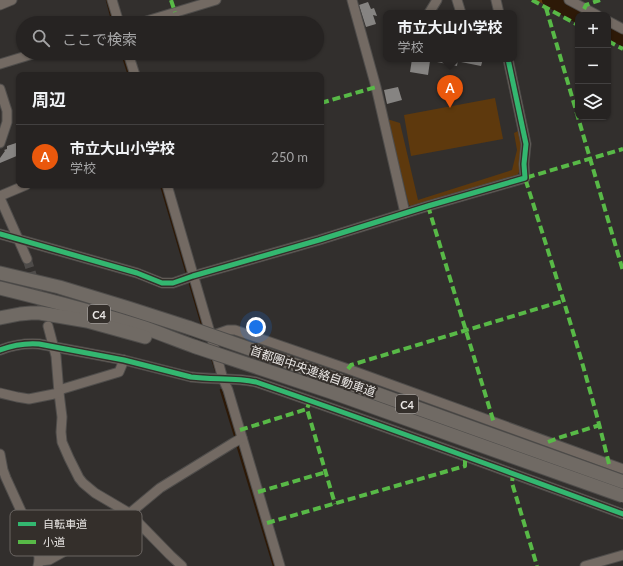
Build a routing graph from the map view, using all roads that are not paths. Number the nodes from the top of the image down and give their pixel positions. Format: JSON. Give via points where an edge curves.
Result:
{"nodes":[{"id":1,"x":12,"y":0,"type":"edge"},
{"id":2,"x":112,"y":0,"type":"edge"},
{"id":3,"x":216,"y":0,"type":"edge"},
{"id":4,"x":352,"y":0,"type":"edge"},
{"id":5,"x":437,"y":0,"type":"edge"},
{"id":6,"x":457,"y":0,"type":"edge"},
{"id":7,"x":496,"y":0,"type":"edge"},
{"id":8,"x":569,"y":0,"type":"edge"},
{"id":9,"x":0,"y":5,"type":"edge"},
{"id":10,"x":431,"y":10,"type":"edge"},
{"id":11,"x":460,"y":10,"type":"edge"},
{"id":12,"x":498,"y":10,"type":"edge"},
{"id":13,"x":591,"y":12,"type":"edge"},
{"id":14,"x":117,"y":16,"type":"edge"},
{"id":15,"x":163,"y":16,"type":"edge"},
{"id":16,"x":611,"y":23,"type":"edge"},
{"id":17,"x":623,"y":29,"type":"edge"},
{"id":18,"x":16,"y":59,"type":"edge"},
{"id":19,"x":130,"y":60,"type":"edge"},
{"id":20,"x":509,"y":62,"type":"edge"},
{"id":21,"x":0,"y":64,"type":"edge"},
{"id":22,"x":133,"y":72,"type":"edge"},
{"id":23,"x":0,"y":89,"type":"edge"},
{"id":24,"x":0,"y":143,"type":"edge"},
{"id":25,"x":20,"y":188,"type":"edge"},
{"id":26,"x":168,"y":188,"type":"edge"},
{"id":27,"x":0,"y":197,"type":"edge"},
{"id":28,"x":405,"y":213,"type":"junction"},
{"id":29,"x":0,"y":234,"type":"edge"},
{"id":30,"x":19,"y":239,"type":"junction"},
{"id":31,"x":27,"y":259,"type":"tunnel mouth"},
{"id":32,"x":0,"y":273,"type":"edge"},
{"id":33,"x":193,"y":276,"type":"junction"},
{"id":34,"x":0,"y":288,"type":"edge"},
{"id":35,"x":0,"y":318,"type":"edge"},
{"id":36,"x":48,"y":326,"type":"tunnel mouth"},
{"id":37,"x":211,"y":336,"type":"junction"},
{"id":38,"x":54,"y":346,"type":"junction"},
{"id":39,"x":196,"y":349,"type":"junction"},
{"id":40,"x":0,"y":350,"type":"edge"},
{"id":41,"x":124,"y":360,"type":"junction"},
{"id":42,"x":348,"y":369,"type":"junction"},
{"id":43,"x":223,"y":378,"type":"junction"},
{"id":44,"x":59,"y":392,"type":"junction"},
{"id":45,"x":0,"y":393,"type":"edge"},
{"id":46,"x":334,"y":409,"type":"junction"},
{"id":47,"x":478,"y":417,"type":"junction"},
{"id":48,"x":242,"y":438,"type":"junction"},
{"id":49,"x":0,"y":454,"type":"edge"},
{"id":50,"x":465,"y":456,"type":"junction"},
{"id":51,"x":599,"y":460,"type":"junction"},
{"id":52,"x":623,"y":469,"type":"edge"},
{"id":53,"x":623,"y":482,"type":"edge"},
{"id":54,"x":623,"y":496,"type":"edge"},
{"id":55,"x":585,"y":500,"type":"junction"},
{"id":56,"x":21,"y":510,"type":"edge"},
{"id":57,"x":124,"y":510,"type":"edge"},
{"id":58,"x":133,"y":510,"type":"edge"},
{"id":59,"x":623,"y":514,"type":"edge"},
{"id":60,"x":142,"y":526,"type":"edge"},
{"id":61,"x":623,"y":555,"type":"edge"},
{"id":62,"x":56,"y":556,"type":"edge"},
{"id":63,"x":39,"y":563,"type":"edge"},
{"id":64,"x":182,"y":566,"type":"edge"},
{"id":65,"x":280,"y":566,"type":"edge"},
{"id":66,"x":585,"y":566,"type":"edge"}],
"edges":[{"from":1,"to":9,"type":"street"},
{"from":2,"to":14,"type":"street"},
{"from":3,"to":15,"type":"street"},
{"from":4,"to":28,"type":"street","via":[[376,87]]},
{"from":5,"to":10,"type":"street"},
{"from":6,"to":11,"type":"street"},
{"from":7,"to":12,"type":"street"},
{"from":8,"to":13,"type":"street"},
{"from":16,"to":17,"type":"street"},
{"from":18,"to":21,"type":"street"},
{"from":19,"to":22,"type":"street"},
{"from":20,"to":28,"type":"street","via":[[526,144],[525,178]]},
{"from":23,"to":24,"type":"street","via":[[7,111],[7,122]]},
{"from":25,"to":27,"type":"street"},
{"from":26,"to":33,"type":"street"},
{"from":27,"to":30,"type":"street"},
{"from":28,"to":33,"type":"street"},
{"from":29,"to":30,"type":"street"},
{"from":30,"to":31,"type":"street"},
{"from":30,"to":33,"type":"street","via":[[137,273],[162,283],[173,283]]},
{"from":32,"to":53,"type":"highway","name":"首都圏中央連絡自動車道","number":"C4","bridge":true,"via":[[59,287],[190,328]]},
{"from":33,"to":37,"type":"street"},
{"from":34,"to":39,"type":"highway","name":"首都圏中央連絡自動車道","number":"C4","via":[[145,328]]},
{"from":35,"to":39,"type":"highway","via":[[31,312],[60,316]]},
{"from":36,"to":38,"type":"street"},
{"from":37,"to":42,"type":"street","via":[[235,330]]},
{"from":37,"to":43,"type":"street"},
{"from":38,"to":40,"type":"street","via":[[25,343]]},
{"from":38,"to":41,"type":"street"},
{"from":38,"to":44,"type":"street"},
{"from":39,"to":54,"type":"highway","name":"首都圏中央連絡自動車道","number":"C4","bridge":true,"via":[[297,380]]},
{"from":41,"to":43,"type":"street","via":[[191,377]]},
{"from":41,"to":44,"type":"street","via":[[119,372]]},
{"from":42,"to":46,"type":"street"},
{"from":42,"to":47,"type":"street"},
{"from":43,"to":46,"type":"street","via":[[256,382]]},
{"from":43,"to":48,"type":"street"},
{"from":44,"to":45,"type":"street","via":[[29,399]]},
{"from":44,"to":57,"type":"street","via":[[62,442],[79,478],[95,493]]},
{"from":46,"to":50,"type":"street"},
{"from":47,"to":50,"type":"street"},
{"from":47,"to":51,"type":"street"},
{"from":48,"to":58,"type":"street","via":[[160,488]]},
{"from":48,"to":65,"type":"street"},
{"from":49,"to":56,"type":"street","via":[[3,470]]},
{"from":50,"to":55,"type":"street"},
{"from":51,"to":52,"type":"street"},
{"from":51,"to":55,"type":"street"},
{"from":55,"to":59,"type":"street"},
{"from":60,"to":64,"type":"street"},
{"from":61,"to":66,"type":"street"},
{"from":62,"to":63,"type":"street"}]}
